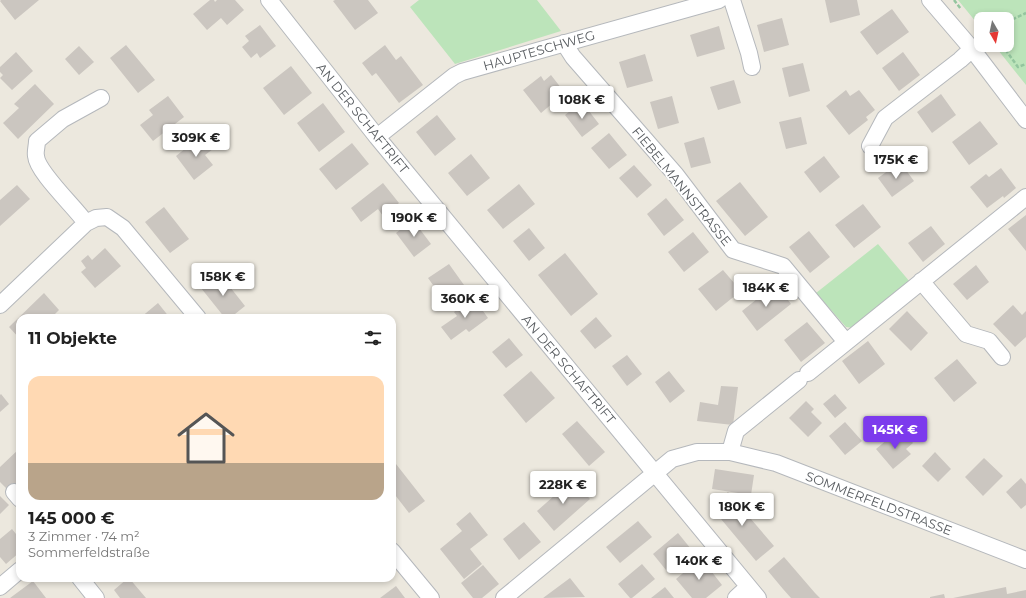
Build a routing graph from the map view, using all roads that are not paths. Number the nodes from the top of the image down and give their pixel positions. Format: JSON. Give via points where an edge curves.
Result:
{"nodes":[{"id":1,"x":269,"y":0,"type":"edge"},
{"id":2,"x":719,"y":0,"type":"edge"},
{"id":3,"x":732,"y":0,"type":"edge"},
{"id":4,"x":930,"y":0,"type":"edge"},
{"id":5,"x":564,"y":43,"type":"junction"},
{"id":6,"x":972,"y":49,"type":"junction"},
{"id":7,"x":752,"y":67,"type":"dead end"},
{"id":8,"x":101,"y":98,"type":"dead end"},
{"id":9,"x":1026,"y":120,"type":"edge"},
{"id":10,"x":377,"y":137,"type":"junction"},
{"id":11,"x":870,"y":146,"type":"dead end"},
{"id":12,"x":1026,"y":197,"type":"edge"},
{"id":13,"x":86,"y":223,"type":"junction"},
{"id":14,"x":921,"y":281,"type":"junction"},
{"id":15,"x":0,"y":305,"type":"edge"},
{"id":16,"x":195,"y":314,"type":"edge"},
{"id":17,"x":846,"y":342,"type":"junction"},
{"id":18,"x":1002,"y":357,"type":"dead end"},
{"id":19,"x":730,"y":452,"type":"junction"},
{"id":20,"x":656,"y":474,"type":"junction"},
{"id":21,"x":396,"y":556,"type":"edge"},
{"id":22,"x":1026,"y":560,"type":"edge"},
{"id":23,"x":16,"y":573,"type":"edge"},
{"id":24,"x":83,"y":582,"type":"edge"},
{"id":25,"x":0,"y":587,"type":"edge"},
{"id":26,"x":753,"y":593,"type":"edge"},
{"id":27,"x":96,"y":598,"type":"edge"},
{"id":28,"x":431,"y":598,"type":"edge"},
{"id":29,"x":504,"y":598,"type":"edge"},
{"id":30,"x":736,"y":598,"type":"edge"}],
"edges":[{"from":1,"to":10,"type":"street","name":"AN DER SCHAFTRIFT"},
{"from":2,"to":5,"type":"street","name":"HAUPTESCHWEG"},
{"from":3,"to":7,"type":"street"},
{"from":4,"to":6,"type":"street"},
{"from":5,"to":10,"type":"street","name":"HAUPTESCHWEG","via":[[454,76]]},
{"from":5,"to":17,"type":"street","name":"FIEBELMANNSTRASSE","via":[[573,57],[676,176],[733,250],[783,266]]},
{"from":6,"to":9,"type":"street"},
{"from":6,"to":11,"type":"street","via":[[885,118]]},
{"from":8,"to":13,"type":"street","via":[[64,118],[37,141],[36,157],[42,171]]},
{"from":10,"to":20,"type":"street","name":"AN DER SCHAFTRIFT"},
{"from":12,"to":14,"type":"street"},
{"from":13,"to":15,"type":"street"},
{"from":13,"to":16,"type":"street","via":[[96,218],[107,217],[124,228]]},
{"from":14,"to":17,"type":"street"},
{"from":14,"to":18,"type":"street","via":[[966,334],[989,341]]},
{"from":17,"to":19,"type":"street","via":[[736,431]]},
{"from":19,"to":20,"type":"street","name":"SOMMERFELDSTRASSE","via":[[697,452],[672,460]]},
{"from":19,"to":22,"type":"street","name":"SOMMERFELDSTRASSE","via":[[776,463]]},
{"from":20,"to":26,"type":"street","name":"AN DER SCHAFTRIFT"},
{"from":20,"to":29,"type":"street","name":"SOMMERFELDSTRASSE"},
{"from":21,"to":28,"type":"street"},
{"from":23,"to":25,"type":"street"},
{"from":24,"to":27,"type":"street"},
{"from":26,"to":30,"type":"street","name":"AN DER SCHAFTRIFT"}]}
